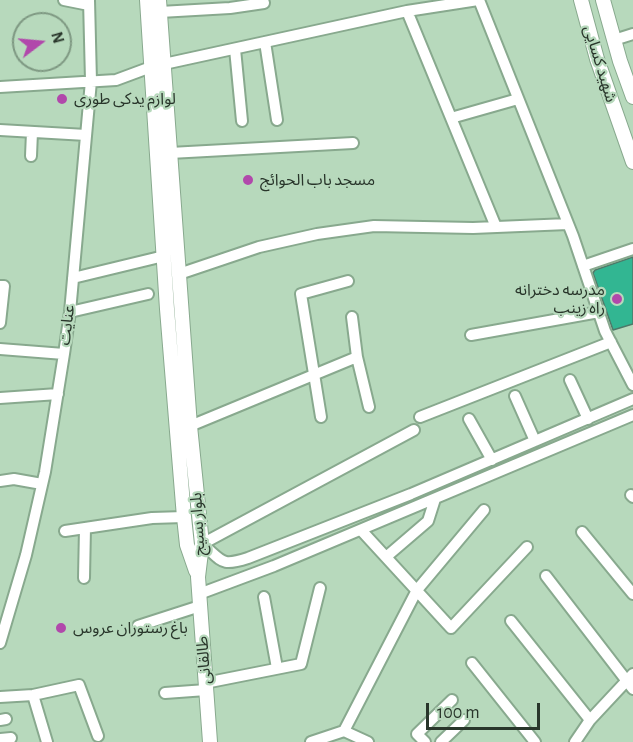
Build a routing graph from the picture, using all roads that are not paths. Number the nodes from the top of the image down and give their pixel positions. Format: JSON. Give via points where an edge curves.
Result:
{"nodes":[{"id":1,"x":64,"y":0,"type":"edge"},
{"id":2,"x":263,"y":0,"type":"edge"},
{"id":3,"x":478,"y":0,"type":"edge"},
{"id":4,"x":581,"y":0,"type":"edge"},
{"id":5,"x":603,"y":0,"type":"edge"},
{"id":6,"x":89,"y":3,"type":"edge"},
{"id":7,"x":158,"y":3,"type":"edge"},
{"id":8,"x":407,"y":11,"type":"junction"},
{"id":9,"x":633,"y":34,"type":"edge"},
{"id":10,"x":614,"y":40,"type":"junction"},
{"id":11,"x":265,"y":42,"type":"junction"},
{"id":12,"x":235,"y":49,"type":"junction"},
{"id":13,"x":157,"y":66,"type":"junction"},
{"id":14,"x":92,"y":81,"type":"junction"},
{"id":15,"x":0,"y":87,"type":"edge"},
{"id":16,"x":633,"y":97,"type":"edge"},
{"id":17,"x":518,"y":99,"type":"junction"},
{"id":18,"x":451,"y":118,"type":"junction"},
{"id":19,"x":277,"y":120,"type":"dead end"},
{"id":20,"x":242,"y":121,"type":"dead end"},
{"id":21,"x":0,"y":130,"type":"edge"},
{"id":22,"x":32,"y":132,"type":"junction"},
{"id":23,"x":86,"y":135,"type":"junction"},
{"id":24,"x":353,"y":143,"type":"dead end"},
{"id":25,"x":170,"y":153,"type":"junction"},
{"id":26,"x":31,"y":156,"type":"dead end"},
{"id":27,"x":633,"y":162,"type":"edge"},
{"id":28,"x":568,"y":225,"type":"junction"},
{"id":29,"x":496,"y":227,"type":"junction"},
{"id":30,"x":633,"y":249,"type":"edge"},
{"id":31,"x":164,"y":256,"type":"junction"},
{"id":32,"x":583,"y":266,"type":"junction"},
{"id":33,"x":179,"y":274,"type":"junction"},
{"id":34,"x":73,"y":278,"type":"junction"},
{"id":35,"x":348,"y":281,"type":"dead end"},
{"id":36,"x":0,"y":286,"type":"edge"},
{"id":37,"x":148,"y":294,"type":"dead end"},
{"id":38,"x":70,"y":312,"type":"junction"},
{"id":39,"x":599,"y":312,"type":"junction"},
{"id":40,"x":352,"y":317,"type":"dead end"},
{"id":41,"x":0,"y":323,"type":"edge"},
{"id":42,"x":471,"y":335,"type":"dead end"},
{"id":43,"x":611,"y":342,"type":"junction"},
{"id":44,"x":0,"y":349,"type":"edge"},
{"id":45,"x":64,"y":354,"type":"junction"},
{"id":46,"x":357,"y":357,"type":"junction"},
{"id":47,"x":315,"y":375,"type":"junction"},
{"id":48,"x":570,"y":380,"type":"dead end"},
{"id":49,"x":633,"y":385,"type":"edge"},
{"id":50,"x":58,"y":394,"type":"junction"},
{"id":51,"x":515,"y":396,"type":"dead end"},
{"id":52,"x":0,"y":398,"type":"edge"},
{"id":53,"x":633,"y":399,"type":"edge"},
{"id":54,"x":369,"y":407,"type":"dead end"},
{"id":55,"x":633,"y":415,"type":"edge"},
{"id":56,"x":321,"y":417,"type":"dead end"},
{"id":57,"x":420,"y":417,"type":"dead end"},
{"id":58,"x":469,"y":419,"type":"dead end"},
{"id":59,"x":588,"y":419,"type":"junction"},
{"id":60,"x":190,"y":426,"type":"junction"},
{"id":61,"x":414,"y":430,"type":"dead end"},
{"id":62,"x":535,"y":441,"type":"junction"},
{"id":63,"x":492,"y":460,"type":"junction"},
{"id":64,"x":0,"y":481,"type":"edge"},
{"id":65,"x":42,"y":484,"type":"junction"},
{"id":66,"x":435,"y":499,"type":"junction"},
{"id":67,"x":484,"y":510,"type":"dead end"},
{"id":68,"x":184,"y":517,"type":"junction"},
{"id":69,"x":85,"y":528,"type":"junction"},
{"id":70,"x":361,"y":530,"type":"junction"},
{"id":71,"x":65,"y":531,"type":"dead end"},
{"id":72,"x":582,"y":532,"type":"dead end"},
{"id":73,"x":202,"y":544,"type":"junction"},
{"id":74,"x":527,"y":548,"type":"dead end"},
{"id":75,"x":386,"y":557,"type":"junction"},
{"id":76,"x":248,"y":558,"type":"junction"},
{"id":77,"x":254,"y":573,"type":"junction"},
{"id":78,"x":546,"y":576,"type":"dead end"},
{"id":79,"x":198,"y":577,"type":"junction"},
{"id":80,"x":84,"y":578,"type":"dead end"},
{"id":81,"x":320,"y":588,"type":"dead end"},
{"id":82,"x":417,"y":590,"type":"junction"},
{"id":83,"x":633,"y":594,"type":"edge"},
{"id":84,"x":264,"y":597,"type":"dead end"},
{"id":85,"x":200,"y":600,"type":"junction"},
{"id":86,"x":511,"y":621,"type":"dead end"},
{"id":87,"x":138,"y":626,"type":"dead end"},
{"id":88,"x":0,"y":643,"type":"edge"},
{"id":89,"x":472,"y":663,"type":"dead end"},
{"id":90,"x":277,"y":668,"type":"junction"},
{"id":91,"x":631,"y":681,"type":"edge"},
{"id":92,"x":205,"y":686,"type":"junction"},
{"id":93,"x":165,"y":693,"type":"dead end"},
{"id":94,"x":33,"y":695,"type":"junction"},
{"id":95,"x":0,"y":697,"type":"edge"},
{"id":96,"x":452,"y":700,"type":"dead end"},
{"id":97,"x":464,"y":720,"type":"dead end"},
{"id":98,"x":590,"y":720,"type":"junction"},
{"id":99,"x":344,"y":731,"type":"junction"},
{"id":100,"x":98,"y":736,"type":"dead end"},
{"id":101,"x":421,"y":738,"type":"edge"},
{"id":102,"x":47,"y":742,"type":"edge"},
{"id":103,"x":210,"y":742,"type":"edge"},
{"id":104,"x":311,"y":742,"type":"edge"},
{"id":105,"x":368,"y":742,"type":"edge"},
{"id":106,"x":441,"y":742,"type":"edge"},
{"id":107,"x":535,"y":742,"type":"edge"},
{"id":108,"x":575,"y":742,"type":"edge"}],
"edges":[{"from":1,"to":6,"type":"street"},
{"from":2,"to":7,"type":"street","via":[[264,3],[230,8]]},
{"from":3,"to":8,"type":"street"},
{"from":3,"to":17,"type":"street"},
{"from":4,"to":27,"type":"main road","name":"شهید کسایی"},
{"from":5,"to":10,"type":"main road","name":"شهید کسایی"},
{"from":6,"to":14,"type":"street","name":"عنایت"},
{"from":7,"to":13,"type":"main road","name":"بلوار بسیج"},
{"from":8,"to":11,"type":"street"},
{"from":8,"to":18,"type":"street"},
{"from":9,"to":10,"type":"street"},
{"from":10,"to":16,"type":"main road","name":"شهید کسایی"},
{"from":11,"to":12,"type":"street"},
{"from":11,"to":19,"type":"street"},
{"from":12,"to":13,"type":"street"},
{"from":12,"to":20,"type":"street"},
{"from":13,"to":14,"type":"street","via":[[116,80]]},
{"from":13,"to":25,"type":"main road","name":"بلوار بسیج"},
{"from":13,"to":31,"type":"main road","name":"بلوار بسیج"},
{"from":14,"to":15,"type":"street"},
{"from":14,"to":23,"type":"street","name":"عنایت"},
{"from":17,"to":18,"type":"street"},
{"from":17,"to":28,"type":"street"},
{"from":18,"to":29,"type":"street"},
{"from":21,"to":22,"type":"street"},
{"from":22,"to":23,"type":"street"},
{"from":22,"to":26,"type":"street"},
{"from":23,"to":34,"type":"street","name":"عنایت"},
{"from":24,"to":25,"type":"street"},
{"from":25,"to":33,"type":"main road","name":"بلوار بسیج"},
{"from":28,"to":29,"type":"street"},
{"from":28,"to":32,"type":"street"},
{"from":29,"to":33,"type":"street","via":[[374,226],[317,234],[259,247]]},
{"from":30,"to":32,"type":"street"},
{"from":31,"to":34,"type":"street"},
{"from":31,"to":68,"type":"main road","name":"بلوار بسیج"},
{"from":32,"to":39,"type":"street"},
{"from":33,"to":60,"type":"main road","name":"بلوار بسیج"},
{"from":34,"to":38,"type":"street","name":"عنایت"},
{"from":35,"to":47,"type":"street","via":[[301,294]]},
{"from":36,"to":41,"type":"street","via":[[4,286]]},
{"from":37,"to":38,"type":"street"},
{"from":38,"to":45,"type":"street","name":"عنایت"},
{"from":39,"to":42,"type":"street"},
{"from":39,"to":43,"type":"street"},
{"from":40,"to":46,"type":"street"},
{"from":43,"to":49,"type":"street"},
{"from":43,"to":57,"type":"street"},
{"from":44,"to":45,"type":"street"},
{"from":45,"to":50,"type":"street","name":"عنایت"},
{"from":46,"to":47,"type":"street"},
{"from":46,"to":54,"type":"street"},
{"from":47,"to":56,"type":"street"},
{"from":47,"to":60,"type":"street"},
{"from":48,"to":59,"type":"street"},
{"from":50,"to":52,"type":"street"},
{"from":50,"to":65,"type":"street","name":"عنایت"},
{"from":51,"to":62,"type":"street"},
{"from":53,"to":59,"type":"street"},
{"from":55,"to":66,"type":"street"},
{"from":58,"to":63,"type":"street"},
{"from":59,"to":62,"type":"street"},
{"from":60,"to":73,"type":"main road","name":"بلوار بسیج"},
{"from":61,"to":73,"type":"street"},
{"from":62,"to":63,"type":"street"},
{"from":63,"to":76,"type":"street"},
{"from":64,"to":65,"type":"street"},
{"from":65,"to":88,"type":"street","name":"عنایت"},
{"from":66,"to":70,"type":"street"},
{"from":66,"to":75,"type":"street","via":[[428,521]]},
{"from":67,"to":82,"type":"street"},
{"from":68,"to":69,"type":"street"},
{"from":68,"to":79,"type":"main road","name":"بلوار بسیج","via":[[187,545]]},
{"from":69,"to":71,"type":"street"},
{"from":69,"to":80,"type":"street"},
{"from":70,"to":75,"type":"street"},
{"from":70,"to":77,"type":"street"},
{"from":72,"to":83,"type":"street"},
{"from":73,"to":76,"type":"street","via":[[231,564]]},
{"from":73,"to":79,"type":"main road","name":"بلوار بسیج"},
{"from":74,"to":82,"type":"street","via":[[451,628]]},
{"from":75,"to":82,"type":"street"},
{"from":76,"to":77,"type":"street"},
{"from":77,"to":85,"type":"street"},
{"from":78,"to":91,"type":"street"},
{"from":79,"to":85,"type":"main road","name":"طالقانی"},
{"from":81,"to":90,"type":"street","via":[[301,664]]},
{"from":82,"to":99,"type":"street"},
{"from":84,"to":90,"type":"street"},
{"from":85,"to":87,"type":"street"},
{"from":85,"to":92,"type":"main road","name":"طالقانی"},
{"from":86,"to":98,"type":"street"},
{"from":89,"to":107,"type":"street"},
{"from":90,"to":92,"type":"street"},
{"from":91,"to":98,"type":"street"},
{"from":92,"to":93,"type":"street"},
{"from":92,"to":103,"type":"main road","name":"طالقانی"},
{"from":94,"to":95,"type":"street"},
{"from":94,"to":100,"type":"street","via":[[79,685]]},
{"from":94,"to":102,"type":"street"},
{"from":96,"to":101,"type":"street"},
{"from":97,"to":106,"type":"street"},
{"from":98,"to":108,"type":"street"},
{"from":99,"to":104,"type":"street"},
{"from":99,"to":105,"type":"street"}]}
